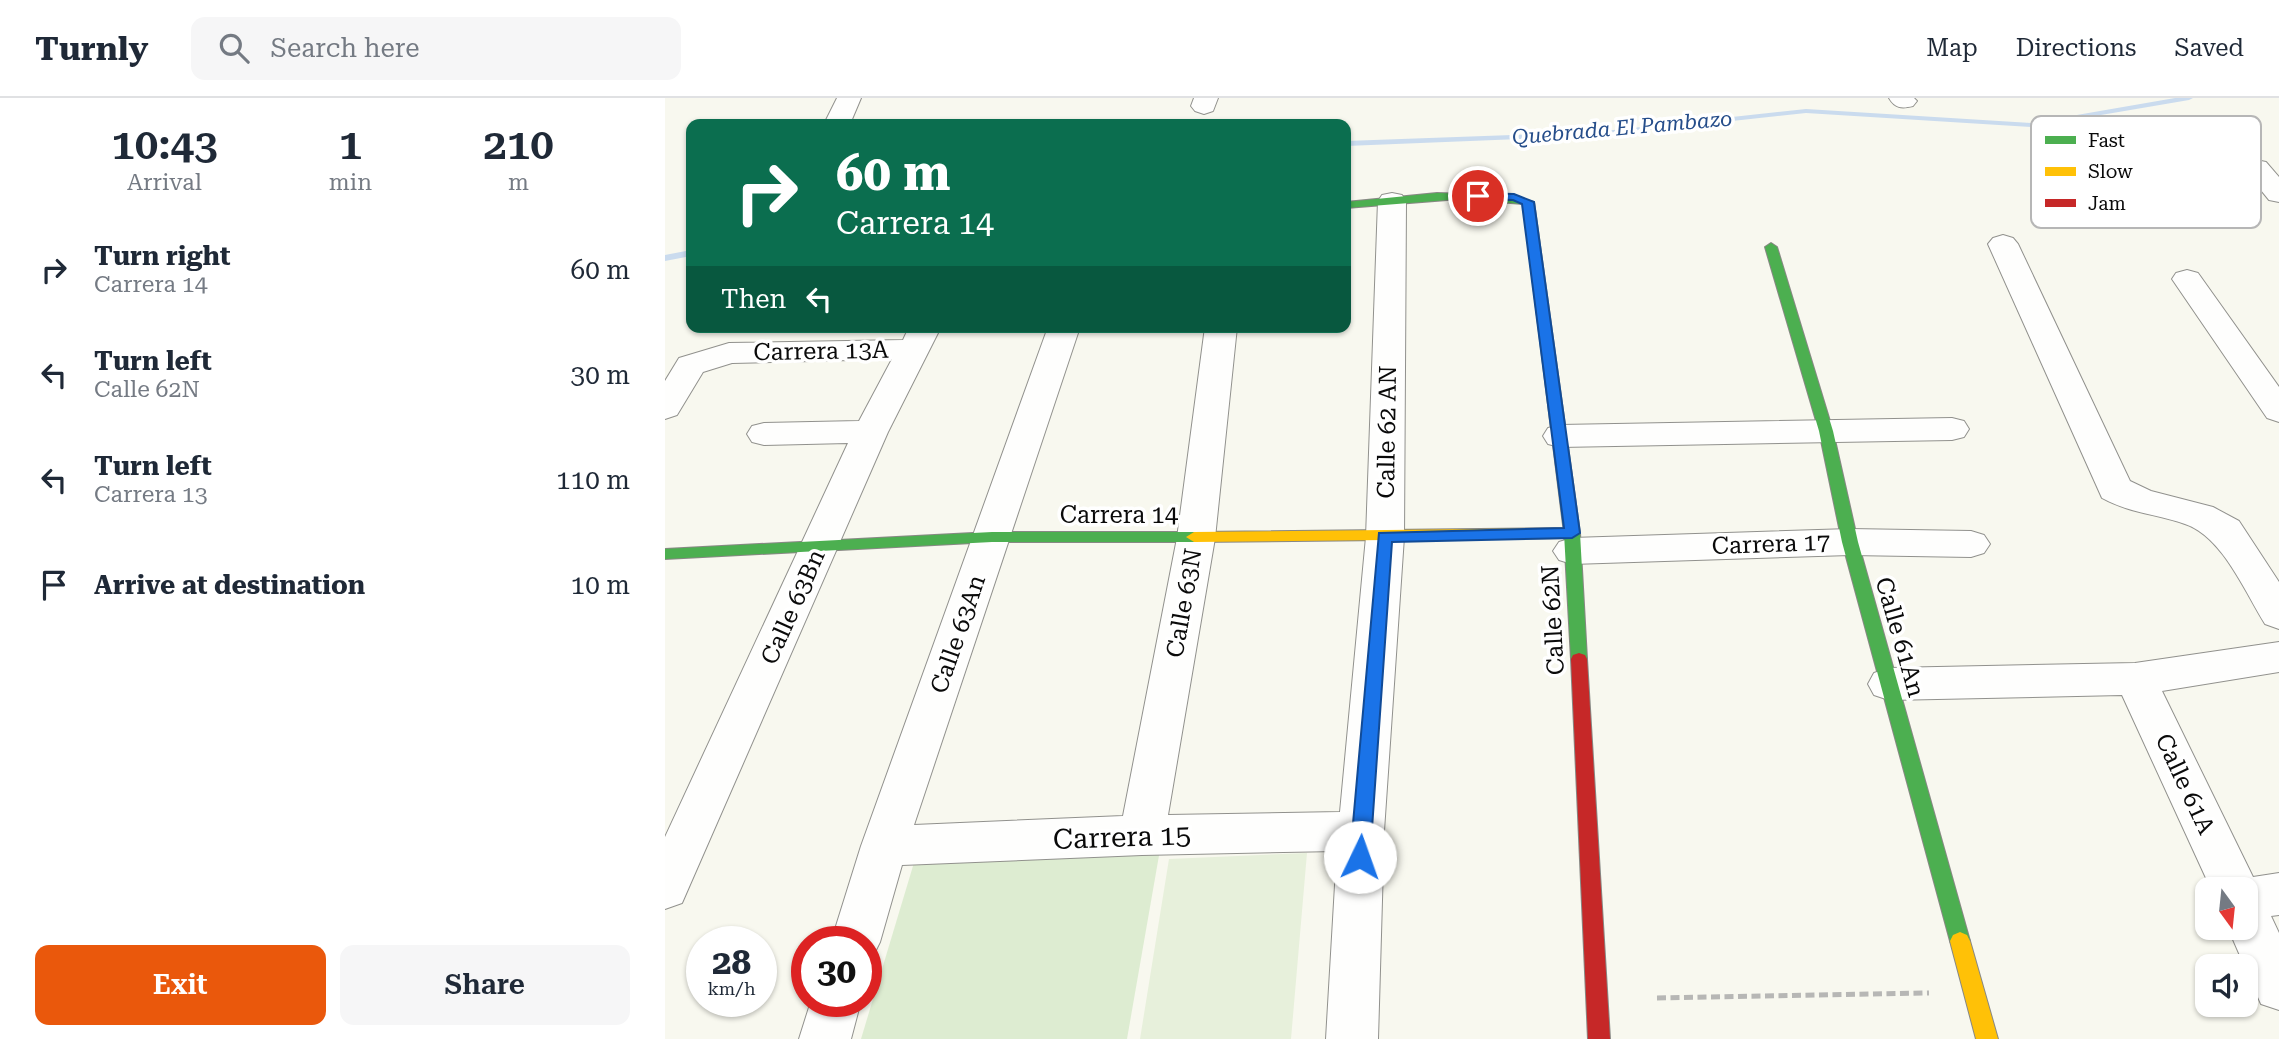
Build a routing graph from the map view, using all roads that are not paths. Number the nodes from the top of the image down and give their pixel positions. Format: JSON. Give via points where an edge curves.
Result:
{"nodes":[{"id":1,"x":849,"y":98,"type":"edge"},
{"id":2,"x":839,"y":119,"type":"edge"},
{"id":3,"x":2261,"y":174,"type":"edge"},
{"id":4,"x":2279,"y":194,"type":"edge"},
{"id":5,"x":1392,"y":201,"type":"junction"},
{"id":6,"x":1351,"y":205,"type":"edge"},
{"id":7,"x":2003,"y":244,"type":"dead end"},
{"id":8,"x":1771,"y":247,"type":"dead end"},
{"id":9,"x":2187,"y":279,"type":"dead end"},
{"id":10,"x":1062,"y":333,"type":"edge"},
{"id":11,"x":1220,"y":333,"type":"edge"},
{"id":12,"x":919,"y":338,"type":"edge"},
{"id":13,"x":665,"y":408,"type":"edge"},
{"id":14,"x":2279,"y":411,"type":"edge"},
{"id":15,"x":1952,"y":429,"type":"dead end"},
{"id":16,"x":1826,"y":431,"type":"junction"},
{"id":17,"x":871,"y":432,"type":"junction"},
{"id":18,"x":764,"y":433,"type":"dead end"},
{"id":19,"x":1560,"y":436,"type":"junction"},
{"id":20,"x":992,"y":537,"type":"junction"},
{"id":21,"x":1385,"y":537,"type":"junction"},
{"id":22,"x":1196,"y":538,"type":"junction"},
{"id":23,"x":1572,"y":542,"type":"junction"},
{"id":24,"x":1850,"y":542,"type":"junction"},
{"id":25,"x":821,"y":544,"type":"junction"},
{"id":26,"x":1971,"y":544,"type":"dead end"},
{"id":27,"x":665,"y":554,"type":"edge"},
{"id":28,"x":2279,"y":614,"type":"edge"},
{"id":29,"x":2279,"y":657,"type":"edge"},
{"id":30,"x":2135,"y":679,"type":"junction"},
{"id":31,"x":1889,"y":684,"type":"junction"},
{"id":32,"x":1361,"y":831,"type":"junction"},
{"id":33,"x":1142,"y":835,"type":"junction"},
{"id":34,"x":884,"y":846,"type":"junction"},
{"id":35,"x":2229,"y":877,"type":"edge"},
{"id":36,"x":665,"y":888,"type":"edge"},
{"id":37,"x":2279,"y":894,"type":"edge"},
{"id":38,"x":2258,"y":897,"type":"edge"},
{"id":39,"x":860,"y":926,"type":"edge"},
{"id":40,"x":2258,"y":940,"type":"edge"},
{"id":41,"x":2279,"y":987,"type":"edge"},
{"id":42,"x":832,"y":1017,"type":"edge"},
{"id":43,"x":825,"y":1039,"type":"edge"},
{"id":44,"x":1352,"y":1039,"type":"edge"},
{"id":45,"x":1599,"y":1039,"type":"edge"},
{"id":46,"x":1987,"y":1039,"type":"edge"}],
"edges":[{"from":1,"to":2,"type":"street"},
{"from":3,"to":4,"type":"street"},
{"from":5,"to":6,"type":"street"},
{"from":5,"to":19,"type":"street","name":"Calle 62N","via":[[1478,196],[1528,202]]},
{"from":5,"to":21,"type":"street","name":"Calle 62 AN"},
{"from":7,"to":28,"type":"street","via":[[2116,489],[2128,498],[2214,520],[2226,530]]},
{"from":8,"to":16,"type":"street","name":"Calle 61An"},
{"from":9,"to":14,"type":"street"},
{"from":10,"to":20,"type":"street","name":"Calle 63An"},
{"from":11,"to":22,"type":"street","name":"Calle 63N"},
{"from":12,"to":13,"type":"street","name":"Carrera 13A","via":[[729,353],[691,365]]},
{"from":12,"to":17,"type":"street","name":"Calle 63Bn"},
{"from":15,"to":16,"type":"street"},
{"from":16,"to":19,"type":"street"},
{"from":16,"to":24,"type":"street","name":"Calle 61An"},
{"from":17,"to":18,"type":"street"},
{"from":17,"to":25,"type":"street","name":"Calle 63Bn"},
{"from":19,"to":23,"type":"street","name":"Calle 62N"},
{"from":20,"to":22,"type":"street","name":"Carrera 14"},
{"from":20,"to":25,"type":"street","name":"Carrera 14"},
{"from":20,"to":34,"type":"street","name":"Calle 63An"},
{"from":21,"to":22,"type":"street","name":"Carrera 14"},
{"from":21,"to":23,"type":"street","name":"Carrera 14"},
{"from":21,"to":32,"type":"street","name":"Calle 62 AN"},
{"from":22,"to":33,"type":"street","name":"Calle 63N"},
{"from":23,"to":24,"type":"street","name":"Carrera 17"},
{"from":23,"to":45,"type":"street","name":"Calle 62N"},
{"from":24,"to":26,"type":"street","name":"Carrera 17"},
{"from":24,"to":31,"type":"street","name":"Calle 61An"},
{"from":25,"to":27,"type":"street","name":"Carrera 14"},
{"from":25,"to":36,"type":"street","name":"Calle 63Bn"},
{"from":29,"to":30,"type":"street"},
{"from":30,"to":31,"type":"street"},
{"from":30,"to":35,"type":"street","name":"Calle 61A"},
{"from":31,"to":46,"type":"street","name":"Calle 61An"},
{"from":32,"to":33,"type":"street","name":"Carrera 15"},
{"from":32,"to":44,"type":"street","name":"Calle 62 AN"},
{"from":33,"to":34,"type":"street","name":"Carrera 15"},
{"from":34,"to":39,"type":"street","name":"Calle 63An"},
{"from":37,"to":38,"type":"street"},
{"from":40,"to":41,"type":"street"},
{"from":42,"to":43,"type":"street"}]}
